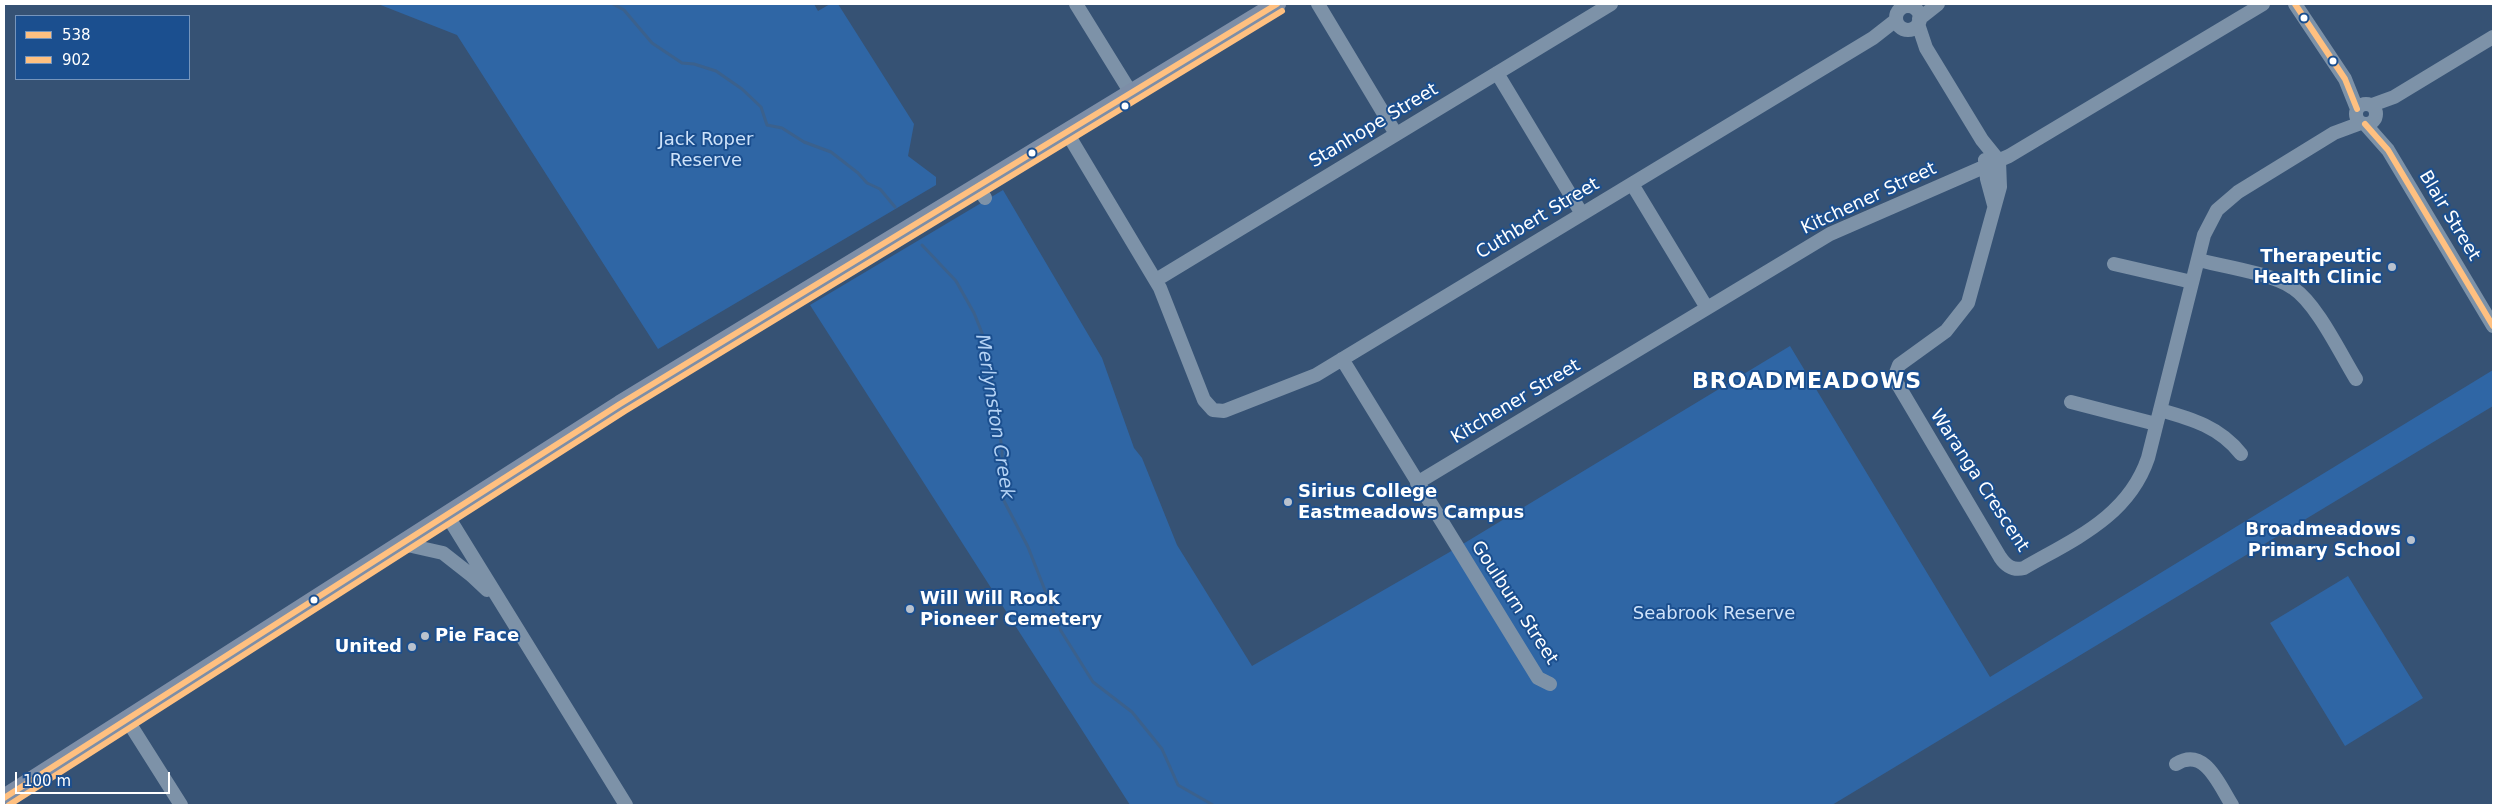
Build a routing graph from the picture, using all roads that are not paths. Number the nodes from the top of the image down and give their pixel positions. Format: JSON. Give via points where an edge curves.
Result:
{"nodes":[{"id":1,"x":1076,"y":4,"type":"edge"},
{"id":2,"x":1277,"y":4,"type":"edge"},
{"id":3,"x":1318,"y":4,"type":"edge"},
{"id":4,"x":1611,"y":4,"type":"edge"},
{"id":5,"x":1933,"y":4,"type":"edge"},
{"id":6,"x":1938,"y":4,"type":"edge"},
{"id":7,"x":2263,"y":4,"type":"edge"},
{"id":8,"x":2297,"y":4,"type":"edge"},
{"id":9,"x":1907,"y":16,"type":"edge"},
{"id":10,"x":2493,"y":37,"type":"edge"},
{"id":11,"x":1497,"y":73,"type":"junction"},
{"id":12,"x":1131,"y":92,"type":"junction"},
{"id":13,"x":2366,"y":114,"type":"junction"},
{"id":14,"x":1066,"y":131,"type":"junction"},
{"id":15,"x":1396,"y":134,"type":"junction"},
{"id":16,"x":1992,"y":164,"type":"junction"},
{"id":17,"x":1632,"y":184,"type":"junction"},
{"id":18,"x":1582,"y":214,"type":"junction"},
{"id":19,"x":2198,"y":260,"type":"junction"},
{"id":20,"x":2114,"y":264,"type":"dead end"},
{"id":21,"x":1156,"y":280,"type":"junction"},
{"id":22,"x":2192,"y":282,"type":"junction"},
{"id":23,"x":1707,"y":308,"type":"junction"},
{"id":24,"x":2493,"y":326,"type":"edge"},
{"id":25,"x":1342,"y":359,"type":"junction"},
{"id":26,"x":2356,"y":379,"type":"dead end"},
{"id":27,"x":2071,"y":402,"type":"dead end"},
{"id":28,"x":2160,"y":410,"type":"junction"},
{"id":29,"x":2156,"y":424,"type":"junction"},
{"id":30,"x":2241,"y":454,"type":"dead end"},
{"id":31,"x":1417,"y":483,"type":"junction"},
{"id":32,"x":447,"y":515,"type":"junction"},
{"id":33,"x":403,"y":544,"type":"junction"},
{"id":34,"x":502,"y":604,"type":"junction"},
{"id":35,"x":1550,"y":684,"type":"dead end"},
{"id":36,"x":126,"y":718,"type":"junction"},
{"id":37,"x":2176,"y":764,"type":"dead end"},
{"id":38,"x":4,"y":798,"type":"edge"},
{"id":39,"x":181,"y":805,"type":"edge"},
{"id":40,"x":626,"y":805,"type":"edge"},
{"id":41,"x":2232,"y":805,"type":"edge"}],
"edges":[{"from":1,"to":12,"type":"street"},
{"from":2,"to":12,"type":"main road"},
{"from":3,"to":15,"type":"street"},
{"from":4,"to":11,"type":"street","name":"Stanhope Street"},
{"from":5,"to":9,"type":"street","name":"Cuthbert Street"},
{"from":6,"to":9,"type":"street","name":"Cuthbert Street"},
{"from":7,"to":16,"type":"street","name":"Kitchener Street","via":[[2031,144]]},
{"from":8,"to":13,"type":"street","name":"Blair Street"},
{"from":9,"to":16,"type":"street","name":"Waranga Crescent","via":[[1982,140]]},
{"from":9,"to":17,"type":"street","name":"Cuthbert Street"},
{"from":10,"to":13,"type":"street","name":"Waranga Crescent"},
{"from":11,"to":15,"type":"street","name":"Stanhope Street"},
{"from":11,"to":18,"type":"street"},
{"from":12,"to":14,"type":"main road"},
{"from":13,"to":19,"type":"street","name":"Waranga Crescent","via":[[2222,204],[2208,226]]},
{"from":13,"to":24,"type":"street","name":"Blair Street"},
{"from":14,"to":21,"type":"street"},
{"from":14,"to":32,"type":"main road","via":[[981,192],[759,318]]},
{"from":15,"to":21,"type":"street","name":"Stanhope Street"},
{"from":16,"to":23,"type":"street","name":"Kitchener Street","via":[[1830,234]]},
{"from":16,"to":29,"type":"street","name":"Waranga Crescent","via":[[1994,205],[1976,280],[1962,312],[1938,338],[1899,364],[1894,378],[2004,563],[2014,569],[2024,568],[2114,512],[2139,482]]},
{"from":17,"to":18,"type":"street","name":"Cuthbert Street"},
{"from":17,"to":23,"type":"street"},
{"from":18,"to":25,"type":"street","name":"Cuthbert Street"},
{"from":19,"to":22,"type":"street","name":"Waranga Crescent"},
{"from":19,"to":26,"type":"street","via":[[2293,287],[2312,306]]},
{"from":20,"to":22,"type":"street"},
{"from":21,"to":25,"type":"street","name":"Cuthbert Street","via":[[1201,392],[1213,410],[1232,409],[1295,385]]},
{"from":22,"to":28,"type":"street","name":"Waranga Crescent"},
{"from":23,"to":31,"type":"street","name":"Kitchener Street"},
{"from":25,"to":31,"type":"street","name":"Goulburn Street"},
{"from":27,"to":29,"type":"street"},
{"from":28,"to":29,"type":"street","name":"Waranga Crescent"},
{"from":28,"to":30,"type":"street","via":[[2218,431]]},
{"from":31,"to":35,"type":"street","name":"Goulburn Street","via":[[1538,678]]},
{"from":32,"to":33,"type":"main road"},
{"from":32,"to":34,"type":"street"},
{"from":33,"to":34,"type":"street","via":[[443,553]]},
{"from":33,"to":36,"type":"main road"},
{"from":34,"to":40,"type":"street"},
{"from":36,"to":38,"type":"main road"},
{"from":36,"to":39,"type":"street"},
{"from":37,"to":41,"type":"street","via":[[2194,759],[2206,765]]}]}
